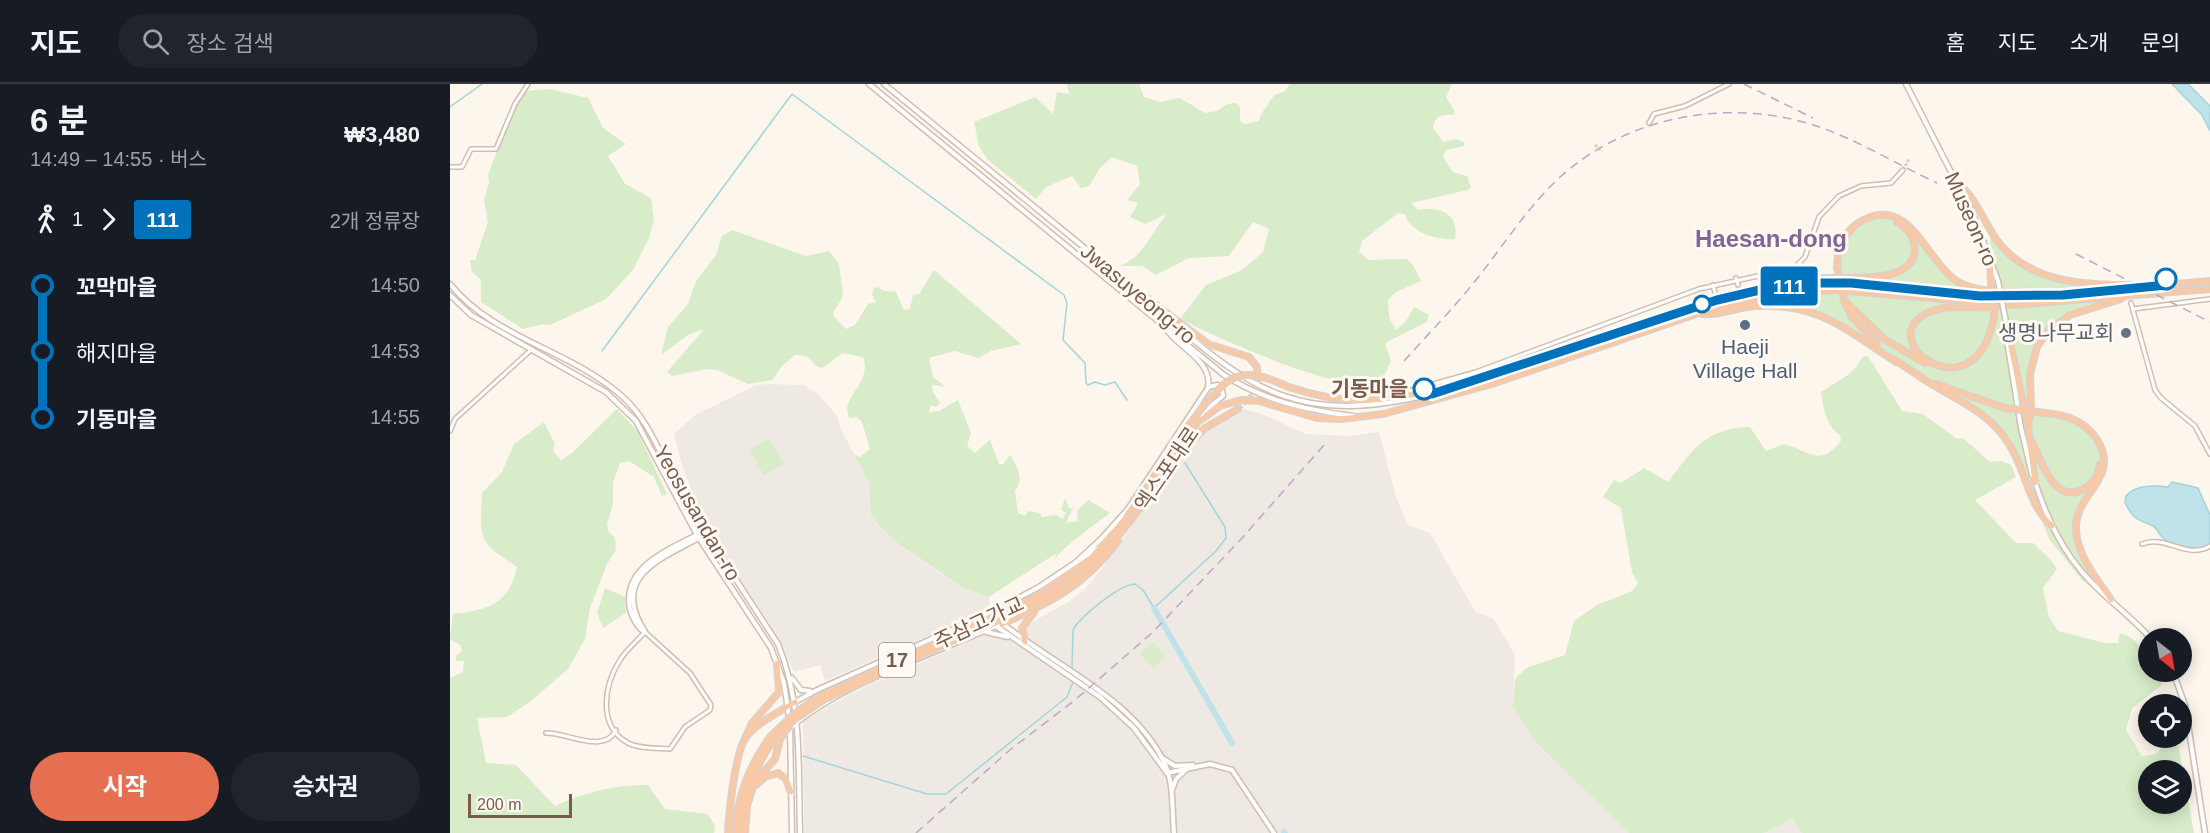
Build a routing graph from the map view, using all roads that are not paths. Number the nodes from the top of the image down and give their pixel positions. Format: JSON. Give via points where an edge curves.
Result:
{"nodes":[{"id":1,"x":528,"y":84,"type":"edge"},
{"id":2,"x":869,"y":84,"type":"edge"},
{"id":3,"x":884,"y":84,"type":"edge"},
{"id":4,"x":889,"y":84,"type":"edge"},
{"id":5,"x":1730,"y":84,"type":"edge"},
{"id":6,"x":1906,"y":84,"type":"edge"},
{"id":7,"x":894,"y":92,"type":"junction"},
{"id":8,"x":1649,"y":123,"type":"dead end"},
{"id":9,"x":450,"y":167,"type":"edge"},
{"id":10,"x":1903,"y":170,"type":"tunnel mouth"},
{"id":11,"x":1957,"y":183,"type":"junction"},
{"id":12,"x":1875,"y":217,"type":"junction"},
{"id":13,"x":1990,"y":258,"type":"joint"},
{"id":14,"x":2165,"y":276,"type":"dead end"},
{"id":15,"x":1737,"y":279,"type":"junction"},
{"id":16,"x":2210,"y":281,"type":"edge"},
{"id":17,"x":1995,"y":282,"type":"junction"},
{"id":18,"x":450,"y":285,"type":"edge"},
{"id":19,"x":1713,"y":285,"type":"junction"},
{"id":20,"x":1738,"y":285,"type":"dead end"},
{"id":21,"x":2167,"y":285,"type":"junction"},
{"id":22,"x":1764,"y":289,"type":"junction"},
{"id":23,"x":2207,"y":289,"type":"edge"},
{"id":24,"x":1692,"y":291,"type":"junction"},
{"id":25,"x":450,"y":295,"type":"edge"},
{"id":26,"x":2063,"y":295,"type":"junction"},
{"id":27,"x":1144,"y":296,"type":"junction"},
{"id":28,"x":1693,"y":296,"type":"dead end"},
{"id":29,"x":2127,"y":297,"type":"junction"},
{"id":30,"x":2208,"y":299,"type":"edge"},
{"id":31,"x":1717,"y":300,"type":"junction"},
{"id":32,"x":1844,"y":300,"type":"junction"},
{"id":33,"x":2131,"y":303,"type":"dead end"},
{"id":34,"x":2013,"y":305,"type":"junction"},
{"id":35,"x":2133,"y":309,"type":"junction"},
{"id":36,"x":1698,"y":314,"type":"junction"},
{"id":37,"x":1162,"y":323,"type":"junction"},
{"id":38,"x":2007,"y":326,"type":"junction"},
{"id":39,"x":532,"y":349,"type":"junction"},
{"id":40,"x":1896,"y":362,"type":"junction"},
{"id":41,"x":1948,"y":367,"type":"junction"},
{"id":42,"x":1920,"y":377,"type":"junction"},
{"id":43,"x":1258,"y":379,"type":"dead end"},
{"id":44,"x":1208,"y":387,"type":"junction"},
{"id":45,"x":1424,"y":390,"type":"junction"},
{"id":46,"x":1432,"y":394,"type":"junction"},
{"id":47,"x":1397,"y":395,"type":"dead end"},
{"id":48,"x":1239,"y":408,"type":"tunnel mouth"},
{"id":49,"x":1359,"y":417,"type":"junction"},
{"id":50,"x":1198,"y":422,"type":"junction"},
{"id":51,"x":2028,"y":425,"type":"junction"},
{"id":52,"x":450,"y":432,"type":"edge"},
{"id":53,"x":2030,"y":438,"type":"junction"},
{"id":54,"x":2096,"y":439,"type":"junction"},
{"id":55,"x":2210,"y":454,"type":"edge"},
{"id":56,"x":1170,"y":466,"type":"junction"},
{"id":57,"x":2036,"y":483,"type":"junction"},
{"id":58,"x":1128,"y":521,"type":"junction"},
{"id":59,"x":2052,"y":526,"type":"junction"},
{"id":60,"x":705,"y":532,"type":"junction"},
{"id":61,"x":1112,"y":535,"type":"junction"},
{"id":62,"x":698,"y":536,"type":"junction"},
{"id":63,"x":2142,"y":544,"type":"dead end"},
{"id":64,"x":2210,"y":546,"type":"edge"},
{"id":65,"x":1063,"y":573,"type":"junction"},
{"id":66,"x":2111,"y":600,"type":"junction"},
{"id":67,"x":1037,"y":603,"type":"junction"},
{"id":68,"x":990,"y":614,"type":"junction"},
{"id":69,"x":983,"y":616,"type":"junction"},
{"id":70,"x":999,"y":625,"type":"junction"},
{"id":71,"x":2140,"y":628,"type":"edge"},
{"id":72,"x":645,"y":632,"type":"junction"},
{"id":73,"x":982,"y":632,"type":"junction"},
{"id":74,"x":1024,"y":643,"type":"junction"},
{"id":75,"x":777,"y":663,"type":"junction"},
{"id":76,"x":790,"y":674,"type":"junction"},
{"id":77,"x":2176,"y":682,"type":"edge"},
{"id":78,"x":817,"y":690,"type":"junction"},
{"id":79,"x":795,"y":702,"type":"junction"},
{"id":80,"x":789,"y":707,"type":"junction"},
{"id":81,"x":797,"y":721,"type":"junction"},
{"id":82,"x":790,"y":728,"type":"junction"},
{"id":83,"x":616,"y":730,"type":"junction"},
{"id":84,"x":546,"y":733,"type":"dead end"},
{"id":85,"x":771,"y":739,"type":"junction"},
{"id":86,"x":744,"y":740,"type":"junction"},
{"id":87,"x":1160,"y":756,"type":"junction"},
{"id":88,"x":1200,"y":766,"type":"junction"},
{"id":89,"x":1187,"y":769,"type":"junction"},
{"id":90,"x":1167,"y":773,"type":"junction"},
{"id":91,"x":791,"y":792,"type":"junction"},
{"id":92,"x":749,"y":797,"type":"junction"},
{"id":93,"x":1171,"y":797,"type":"junction"},
{"id":94,"x":728,"y":833,"type":"edge"},
{"id":95,"x":735,"y":833,"type":"edge"},
{"id":96,"x":740,"y":833,"type":"edge"},
{"id":97,"x":745,"y":833,"type":"edge"},
{"id":98,"x":792,"y":833,"type":"edge"},
{"id":99,"x":800,"y":833,"type":"edge"},
{"id":100,"x":1174,"y":833,"type":"edge"},
{"id":101,"x":1274,"y":833,"type":"edge"},
{"id":102,"x":2205,"y":833,"type":"edge"}],
"edges":[{"from":1,"to":9,"type":"street","via":[[496,149],[475,147],[467,153],[462,167]]},
{"from":2,"to":37,"type":"street","name":"Jwasuyeong-ro"},
{"from":3,"to":7,"type":"street","name":"Jwasuyeong-ro"},
{"from":4,"to":7,"type":"street"},
{"from":5,"to":8,"type":"street","via":[[1685,106],[1654,114]]},
{"from":6,"to":11,"type":"street","name":"Museon-ro"},
{"from":7,"to":27,"type":"street","name":"Jwasuyeong-ro"},
{"from":10,"to":15,"type":"street","via":[[1890,183],[1857,187],[1832,202],[1816,221],[1805,257],[1796,267]]},
{"from":11,"to":13,"type":"street","name":"Museon-ro"},
{"from":11,"to":21,"type":"highway","via":[[1973,200],[2000,244],[2034,271],[2088,284]]},
{"from":12,"to":22,"type":"highway","via":[[1900,223],[1911,236],[1914,253],[1903,270],[1880,277],[1795,280]]},
{"from":12,"to":26,"type":"highway","via":[[1892,217],[1907,224],[1945,272],[1963,284],[1984,290]]},
{"from":12,"to":32,"type":"highway","bridge":true,"via":[[1860,222],[1841,245],[1837,267]]},
{"from":13,"to":17,"type":"highway"},
{"from":14,"to":21,"type":"street"},
{"from":15,"to":19,"type":"street"},
{"from":15,"to":20,"type":"street"},
{"from":16,"to":21,"type":"highway"},
{"from":17,"to":38,"type":"street","bridge":true},
{"from":17,"to":41,"type":"highway","bridge":true,"via":[[1990,336],[1966,363]]},
{"from":18,"to":60,"type":"street","name":"Yeosusandan-ro","via":[[475,309],[604,381],[624,397],[648,428]]},
{"from":19,"to":24,"type":"street"},
{"from":19,"to":31,"type":"street"},
{"from":21,"to":26,"type":"highway"},
{"from":22,"to":26,"type":"highway","via":[[1835,282],[1980,296]]},
{"from":22,"to":31,"type":"highway"},
{"from":23,"to":29,"type":"highway","number":"17"},
{"from":23,"to":30,"type":"street"},
{"from":24,"to":28,"type":"street"},
{"from":24,"to":45,"type":"street"},
{"from":25,"to":39,"type":"street","name":"Yeosusandan-ro","via":[[471,315]]},
{"from":27,"to":43,"type":"highway","via":[[1208,344],[1249,357],[1257,367]]},
{"from":27,"to":46,"type":"street","name":"Jwasuyeong-ro","via":[[1228,369],[1287,397],[1323,405],[1367,406]]},
{"from":29,"to":34,"type":"highway","number":"17"},
{"from":29,"to":51,"type":"highway","via":[[2076,312],[2043,337],[2031,366]]},
{"from":30,"to":35,"type":"street"},
{"from":31,"to":46,"type":"highway"},
{"from":32,"to":40,"type":"highway","via":[[1858,324]]},
{"from":32,"to":41,"type":"highway","via":[[1892,345],[1928,364]]},
{"from":33,"to":35,"type":"street"},
{"from":34,"to":36,"type":"highway","number":"17","via":[[1836,290],[1751,299]]},
{"from":34,"to":41,"type":"highway","via":[[1938,309],[1921,317],[1913,332],[1917,353],[1930,363]]},
{"from":35,"to":55,"type":"street","via":[[2155,390],[2195,426]]},
{"from":36,"to":40,"type":"highway","via":[[1755,306],[1797,309],[1843,325]]},
{"from":36,"to":49,"type":"highway","number":"17","via":[[1472,390]]},
{"from":37,"to":44,"type":"street","via":[[1203,365]]},
{"from":37,"to":49,"type":"street","name":"Jwasuyeong-ro","via":[[1213,366],[1250,390],[1299,408]]},
{"from":38,"to":51,"type":"highway"},
{"from":38,"to":57,"type":"street","via":[[2021,428]]},
{"from":39,"to":52,"type":"street","via":[[455,419]]},
{"from":39,"to":62,"type":"street","name":"Yeosusandan-ro","via":[[600,388],[626,409],[642,430]]},
{"from":40,"to":42,"type":"highway"},
{"from":42,"to":54,"type":"highway","bridge":true,"via":[[2005,408],[2053,414],[2079,422]]},
{"from":42,"to":59,"type":"highway","via":[[1996,426],[2014,452],[2038,511]]},
{"from":44,"to":50,"type":"street","via":[[1218,385],[1223,396],[1202,412]]},
{"from":44,"to":65,"type":"street","via":[[1128,508]]},
{"from":45,"to":46,"type":"highway","name":"엑스포대로","number":"17"},
{"from":45,"to":47,"type":"street"},
{"from":45,"to":58,"type":"highway","name":"엑스포대로","number":"17","bridge":true,"via":[[1375,402],[1326,399],[1254,375],[1235,377],[1224,382],[1207,401]]},
{"from":48,"to":56,"type":"highway","via":[[1201,431]]},
{"from":49,"to":50,"type":"highway","name":"엑스포대로","number":"17","via":[[1317,418],[1259,401],[1241,400],[1221,406]]},
{"from":50,"to":56,"type":"highway","name":"엑스포대로","number":"17"},
{"from":51,"to":53,"type":"highway"},
{"from":53,"to":54,"type":"highway","via":[[2048,478],[2058,487],[2073,491],[2087,486],[2098,472]]},
{"from":53,"to":57,"type":"highway"},
{"from":54,"to":66,"type":"highway","via":[[2102,451],[2103,469],[2079,512],[2076,529],[2080,550]]},
{"from":56,"to":58,"type":"highway","name":"엑스포대로","number":"17"},
{"from":57,"to":59,"type":"street"},
{"from":58,"to":61,"type":"highway","number":"17"},
{"from":58,"to":67,"type":"highway","name":"엑스포대로","number":"17","via":[[1087,568]]},
{"from":59,"to":66,"type":"street","via":[[2083,572]]},
{"from":60,"to":62,"type":"street"},
{"from":60,"to":76,"type":"street","name":"Yeosusandan-ro","via":[[778,644]]},
{"from":61,"to":65,"type":"street"},
{"from":61,"to":67,"type":"highway","number":"17"},
{"from":62,"to":72,"type":"street","via":[[653,560],[634,578],[630,607],[637,625]]},
{"from":62,"to":75,"type":"street","name":"Yeosusandan-ro","via":[[763,634]]},
{"from":63,"to":64,"type":"street","via":[[2162,542],[2190,550]]},
{"from":65,"to":68,"type":"street"},
{"from":66,"to":71,"type":"street"},
{"from":67,"to":70,"type":"highway"},
{"from":67,"to":74,"type":"highway","via":[[1023,625]]},
{"from":67,"to":85,"type":"highway","name":"주삼고가교","number":"17","bridge":true,"via":[[825,699]]},
{"from":68,"to":69,"type":"street"},
{"from":68,"to":70,"type":"street"},
{"from":69,"to":70,"type":"street"},
{"from":69,"to":78,"type":"street"},
{"from":70,"to":73,"type":"street"},
{"from":70,"to":74,"type":"street"},
{"from":72,"to":83,"type":"street","via":[[621,658],[610,685],[605,710]]},
{"from":72,"to":83,"type":"street","via":[[690,674],[712,707],[685,727],[670,749],[633,745]]},
{"from":73,"to":74,"type":"street","via":[[998,632]]},
{"from":73,"to":81,"type":"street","via":[[863,685]]},
{"from":74,"to":87,"type":"street","via":[[1111,701]]},
{"from":74,"to":90,"type":"street","via":[[1126,719]]},
{"from":75,"to":80,"type":"street","name":"Yeosusandan-ro"},
{"from":75,"to":86,"type":"highway","via":[[779,692],[752,723]]},
{"from":76,"to":78,"type":"street","via":[[801,690]]},
{"from":76,"to":79,"type":"street","name":"Yeosusandan-ro"},
{"from":77,"to":102,"type":"street","via":[[2187,714]]},
{"from":78,"to":79,"type":"street"},
{"from":79,"to":80,"type":"highway"},
{"from":79,"to":81,"type":"street","name":"Yeosusandan-ro"},
{"from":80,"to":82,"type":"street","name":"Yeosusandan-ro"},
{"from":80,"to":86,"type":"highway","via":[[759,725]]},
{"from":81,"to":82,"type":"street"},
{"from":81,"to":99,"type":"street","name":"Yeosusandan-ro"},
{"from":82,"to":91,"type":"street","name":"Yeosusandan-ro"},
{"from":82,"to":92,"type":"highway"},
{"from":83,"to":84,"type":"street","via":[[610,738],[596,742]]},
{"from":85,"to":95,"type":"highway","number":"17","via":[[759,752],[743,787]]},
{"from":85,"to":96,"type":"highway","number":"17","via":[[753,774],[743,805]]},
{"from":86,"to":94,"type":"highway"},
{"from":87,"to":88,"type":"street","via":[[1175,766]]},
{"from":87,"to":90,"type":"street"},
{"from":88,"to":89,"type":"street"},
{"from":88,"to":101,"type":"street","via":[[1218,764],[1235,773]]},
{"from":89,"to":90,"type":"street"},
{"from":89,"to":93,"type":"street","via":[[1176,779]]},
{"from":90,"to":93,"type":"street"},
{"from":91,"to":92,"type":"highway","via":[[784,777],[773,773],[760,780]]},
{"from":91,"to":98,"type":"street","name":"Yeosusandan-ro"},
{"from":92,"to":97,"type":"highway"},
{"from":93,"to":100,"type":"street"}]}
